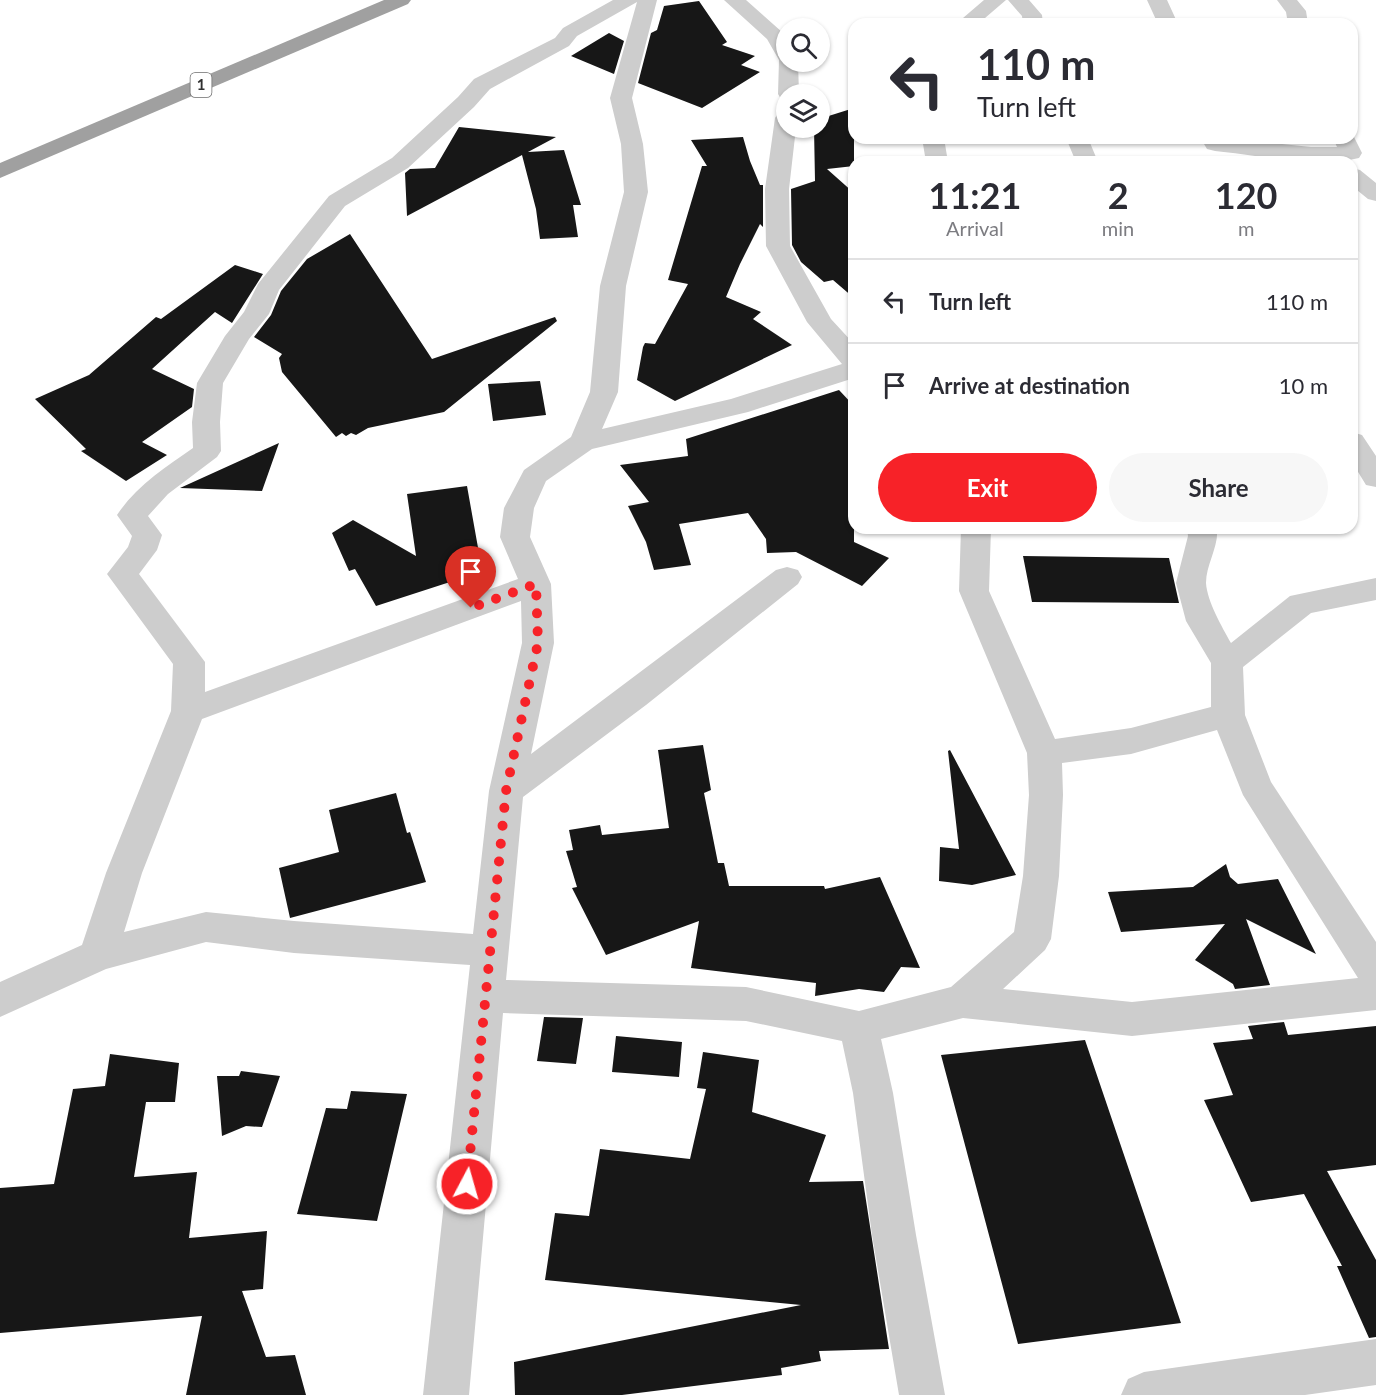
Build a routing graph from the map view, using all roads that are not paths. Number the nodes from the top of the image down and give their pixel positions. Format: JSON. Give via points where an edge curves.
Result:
{"nodes":[{"id":1,"x":401,"y":0,"type":"edge"},
{"id":2,"x":627,"y":0,"type":"edge"},
{"id":3,"x":647,"y":0,"type":"edge"},
{"id":4,"x":734,"y":0,"type":"edge"},
{"id":5,"x":1017,"y":0,"type":"edge"},
{"id":6,"x":1157,"y":0,"type":"edge"},
{"id":7,"x":1287,"y":0,"type":"edge"},
{"id":8,"x":1032,"y":18,"type":"edge"},
{"id":9,"x":1165,"y":18,"type":"edge"},
{"id":10,"x":1297,"y":18,"type":"edge"},
{"id":11,"x":776,"y":38,"type":"edge"},
{"id":12,"x":783,"y":138,"type":"edge"},
{"id":13,"x":1347,"y":144,"type":"edge"},
{"id":14,"x":1217,"y":148,"type":"edge"},
{"id":15,"x":1299,"y":156,"type":"edge"},
{"id":16,"x":1332,"y":156,"type":"edge"},
{"id":17,"x":0,"y":171,"type":"edge"},
{"id":18,"x":1358,"y":180,"type":"edge"},
{"id":19,"x":1376,"y":194,"type":"edge"},
{"id":20,"x":848,"y":354,"type":"edge"},
{"id":21,"x":848,"y":371,"type":"edge"},
{"id":22,"x":583,"y":442,"type":"junction"},
{"id":23,"x":1358,"y":450,"type":"edge"},
{"id":24,"x":1376,"y":478,"type":"edge"},
{"id":25,"x":976,"y":534,"type":"edge"},
{"id":26,"x":1203,"y":534,"type":"edge"},
{"id":27,"x":787,"y":577,"type":"dead end"},
{"id":28,"x":536,"y":584,"type":"junction"},
{"id":29,"x":1376,"y":589,"type":"edge"},
{"id":30,"x":1227,"y":663,"type":"junction"},
{"id":31,"x":188,"y":711,"type":"junction"},
{"id":32,"x":1228,"y":715,"type":"junction"},
{"id":33,"x":1044,"y":753,"type":"junction"},
{"id":34,"x":506,"y":791,"type":"junction"},
{"id":35,"x":489,"y":951,"type":"junction"},
{"id":36,"x":98,"y":955,"type":"junction"},
{"id":37,"x":1376,"y":974,"type":"edge"},
{"id":38,"x":1376,"y":993,"type":"edge"},
{"id":39,"x":485,"y":996,"type":"junction"},
{"id":40,"x":0,"y":1000,"type":"edge"},
{"id":41,"x":963,"y":1001,"type":"junction"},
{"id":42,"x":859,"y":1028,"type":"junction"},
{"id":43,"x":1376,"y":1362,"type":"edge"},
{"id":44,"x":446,"y":1395,"type":"edge"},
{"id":45,"x":922,"y":1395,"type":"edge"},
{"id":46,"x":1144,"y":1395,"type":"edge"}],
"edges":[{"from":1,"to":17,"type":"highway","number":"1"},
{"from":2,"to":31,"type":"street","via":[[570,32],[562,42],[482,84],[400,163],[337,201],[267,289],[256,314],[210,383],[207,451],[158,487],[132,515],[147,535],[142,550],[122,574],[189,662]]},
{"from":3,"to":22,"type":"street","via":[[621,98],[632,144],[636,192],[613,286],[604,393]]},
{"from":4,"to":11,"type":"street"},
{"from":5,"to":8,"type":"street"},
{"from":6,"to":9,"type":"street"},
{"from":7,"to":10,"type":"street"},
{"from":12,"to":20,"type":"street","via":[[777,189],[778,246],[820,322]]},
{"from":13,"to":16,"type":"street","via":[[1351,153]]},
{"from":14,"to":15,"type":"street"},
{"from":18,"to":19,"type":"street"},
{"from":21,"to":22,"type":"street","via":[[738,406]]},
{"from":22,"to":28,"type":"street","via":[[534,476],[519,508],[515,537]]},
{"from":23,"to":24,"type":"street"},
{"from":25,"to":33,"type":"street","via":[[974,591]]},
{"from":26,"to":30,"type":"street","via":[[1191,583],[1202,621]]},
{"from":27,"to":34,"type":"street"},
{"from":28,"to":31,"type":"street"},
{"from":28,"to":34,"type":"street","via":[[538,643]]},
{"from":29,"to":30,"type":"street","via":[[1301,604]]},
{"from":30,"to":32,"type":"street"},
{"from":31,"to":36,"type":"street","via":[[124,873]]},
{"from":32,"to":33,"type":"street","via":[[1131,741]]},
{"from":32,"to":37,"type":"street","via":[[1255,786]]},
{"from":33,"to":41,"type":"street","via":[[1046,795],[1041,876],[1032,939]]},
{"from":34,"to":35,"type":"street"},
{"from":35,"to":36,"type":"street","via":[[206,927]]},
{"from":35,"to":39,"type":"street"},
{"from":36,"to":40,"type":"street"},
{"from":38,"to":41,"type":"street","via":[[1132,1018]]},
{"from":39,"to":42,"type":"street","via":[[746,1004]]},
{"from":39,"to":44,"type":"street"},
{"from":41,"to":42,"type":"street"},
{"from":42,"to":45,"type":"street"},
{"from":43,"to":46,"type":"street"}]}
